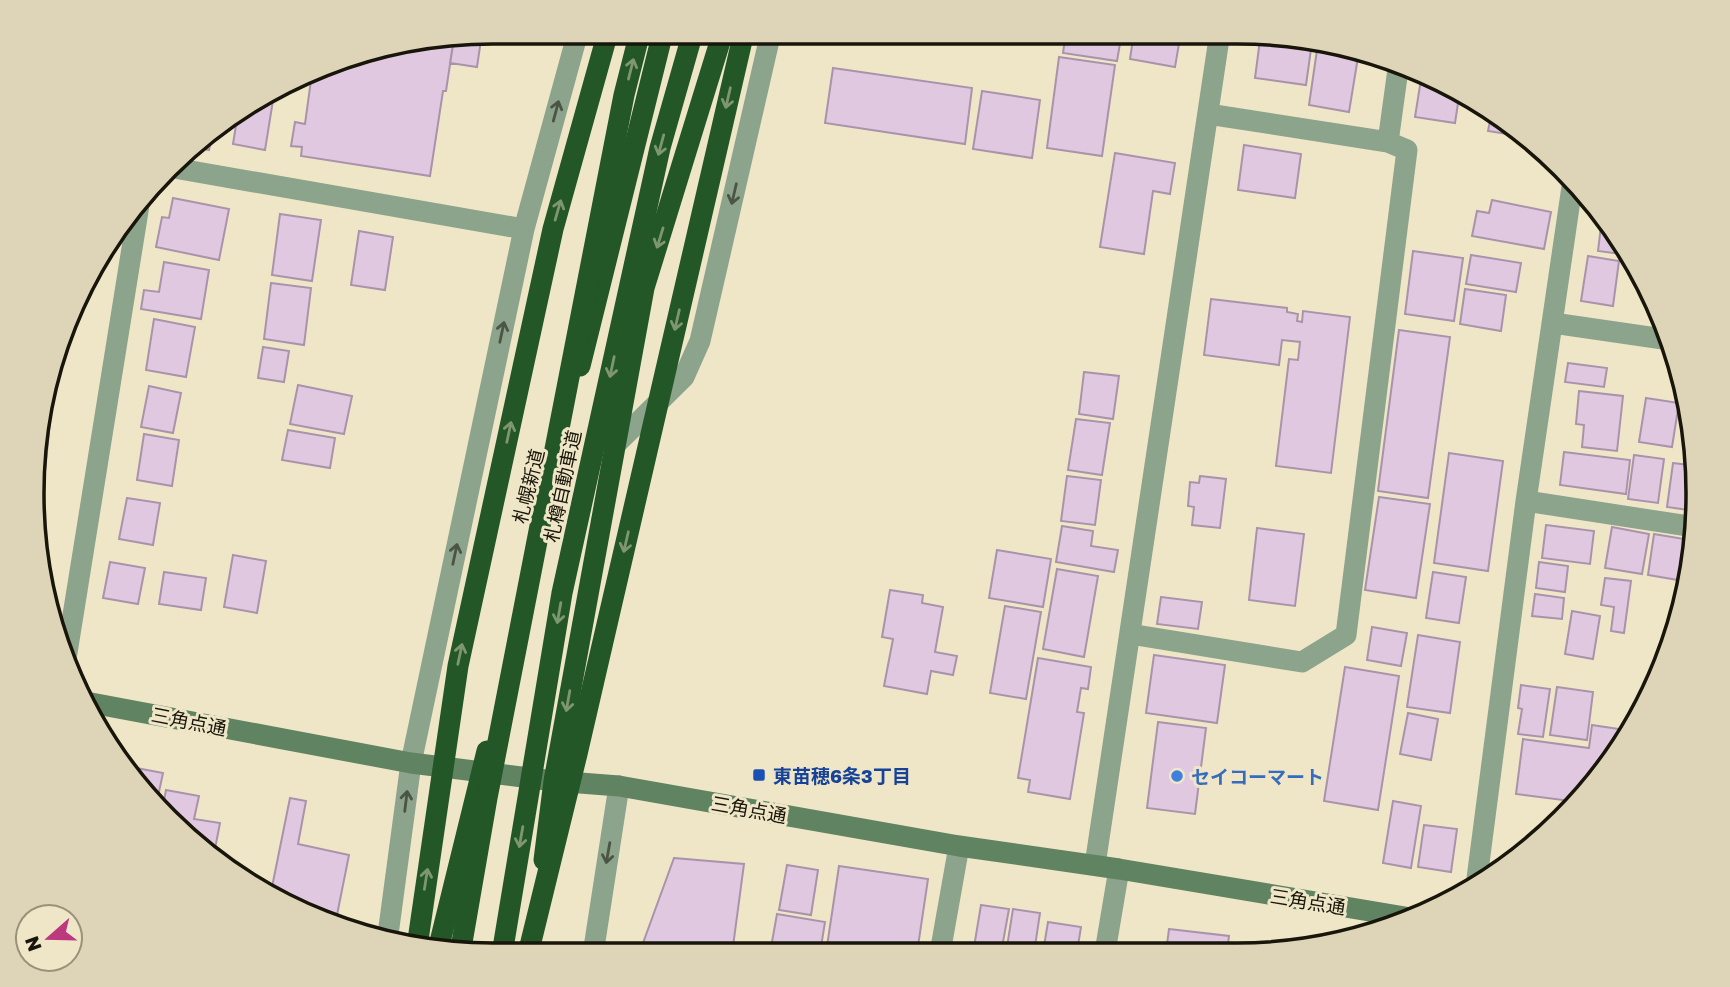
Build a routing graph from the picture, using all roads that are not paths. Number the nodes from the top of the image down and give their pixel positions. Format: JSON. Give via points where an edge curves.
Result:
{"nodes":[{"id":1,"x":575,"y":44,"type":"edge"},
{"id":2,"x":605,"y":44,"type":"edge"},
{"id":3,"x":637,"y":44,"type":"edge"},
{"id":4,"x":660,"y":44,"type":"edge"},
{"id":5,"x":690,"y":44,"type":"edge"},
{"id":6,"x":719,"y":44,"type":"edge"},
{"id":7,"x":741,"y":44,"type":"edge"},
{"id":8,"x":768,"y":44,"type":"edge"},
{"id":9,"x":1218,"y":44,"type":"edge"},
{"id":10,"x":1397,"y":74,"type":"edge"},
{"id":11,"x":1208,"y":114,"type":"junction"},
{"id":12,"x":1388,"y":142,"type":"junction"},
{"id":13,"x":181,"y":169,"type":"edge"},
{"id":14,"x":1571,"y":193,"type":"edge"},
{"id":15,"x":136,"y":221,"type":"edge"},
{"id":16,"x":523,"y":229,"type":"junction"},
{"id":17,"x":1553,"y":323,"type":"junction"},
{"id":18,"x":1658,"y":338,"type":"edge"},
{"id":19,"x":615,"y":444,"type":"junction"},
{"id":20,"x":1526,"y":501,"type":"junction"},
{"id":21,"x":1685,"y":525,"type":"edge"},
{"id":22,"x":1130,"y":634,"type":"junction"},
{"id":23,"x":69,"y":641,"type":"edge"},
{"id":24,"x":98,"y":706,"type":"edge"},
{"id":25,"x":411,"y":763,"type":"junction"},
{"id":26,"x":482,"y":771,"type":"junction"},
{"id":27,"x":554,"y":781,"type":"junction"},
{"id":28,"x":619,"y":786,"type":"junction"},
{"id":29,"x":959,"y":846,"type":"junction"},
{"id":30,"x":1095,"y":865,"type":"junction"},
{"id":31,"x":1119,"y":869,"type":"junction"},
{"id":32,"x":1478,"y":872,"type":"edge"},
{"id":33,"x":1392,"y":915,"type":"edge"},
{"id":34,"x":389,"y":931,"type":"edge"},
{"id":35,"x":418,"y":937,"type":"edge"},
{"id":36,"x":441,"y":940,"type":"edge"},
{"id":37,"x":462,"y":942,"type":"edge"},
{"id":38,"x":504,"y":943,"type":"edge"},
{"id":39,"x":532,"y":943,"type":"edge"},
{"id":40,"x":533,"y":943,"type":"edge"},
{"id":41,"x":594,"y":943,"type":"edge"},
{"id":42,"x":942,"y":943,"type":"edge"},
{"id":43,"x":1107,"y":943,"type":"edge"}],
"edges":[{"from":16,"to":1,"type":"street","one_way":true},
{"from":35,"to":2,"type":"highway","one_way":true,"bridge":true,"via":[[458,666],[553,229]]},
{"from":37,"to":3,"type":"highway","name":"札樽自動車道","one_way":true,"bridge":true},
{"from":4,"to":26,"type":"highway","name":"札幌新道"},
{"from":5,"to":38,"type":"highway","name":"札樽自動車道","one_way":true,"bridge":true,"via":[[660,148],[562,593]]},
{"from":6,"to":19,"type":"highway","one_way":true,"via":[[644,288]]},
{"from":7,"to":40,"type":"highway","one_way":true,"bridge":true},
{"from":8,"to":19,"type":"street","one_way":true,"via":[[699,341],[684,377]]},
{"from":9,"to":11,"type":"street"},
{"from":10,"to":12,"type":"street"},
{"from":11,"to":12,"type":"street"},
{"from":11,"to":22,"type":"street"},
{"from":12,"to":22,"type":"street","via":[[1407,150],[1346,635],[1302,662]]},
{"from":13,"to":16,"type":"street"},
{"from":14,"to":17,"type":"street"},
{"from":15,"to":23,"type":"street"},
{"from":25,"to":16,"type":"street","one_way":true},
{"from":17,"to":18,"type":"street"},
{"from":17,"to":20,"type":"street"},
{"from":19,"to":27,"type":"highway","one_way":true},
{"from":20,"to":21,"type":"street"},
{"from":20,"to":32,"type":"street"},
{"from":22,"to":30,"type":"street"},
{"from":24,"to":25,"type":"street","name":"三角点通"},
{"from":25,"to":26,"type":"street","name":"三角点通"},
{"from":34,"to":25,"type":"street","one_way":true},
{"from":26,"to":27,"type":"street","name":"三角点通"},
{"from":26,"to":36,"type":"highway","name":"札幌新道"},
{"from":27,"to":28,"type":"street","name":"三角点通"},
{"from":27,"to":39,"type":"highway"},
{"from":28,"to":29,"type":"street","name":"三角点通"},
{"from":28,"to":41,"type":"street","one_way":true},
{"from":29,"to":30,"type":"street","name":"三角点通"},
{"from":29,"to":42,"type":"street"},
{"from":30,"to":31,"type":"street","name":"三角点通"},
{"from":31,"to":33,"type":"street","name":"三角点通"},
{"from":31,"to":43,"type":"street"}]}
